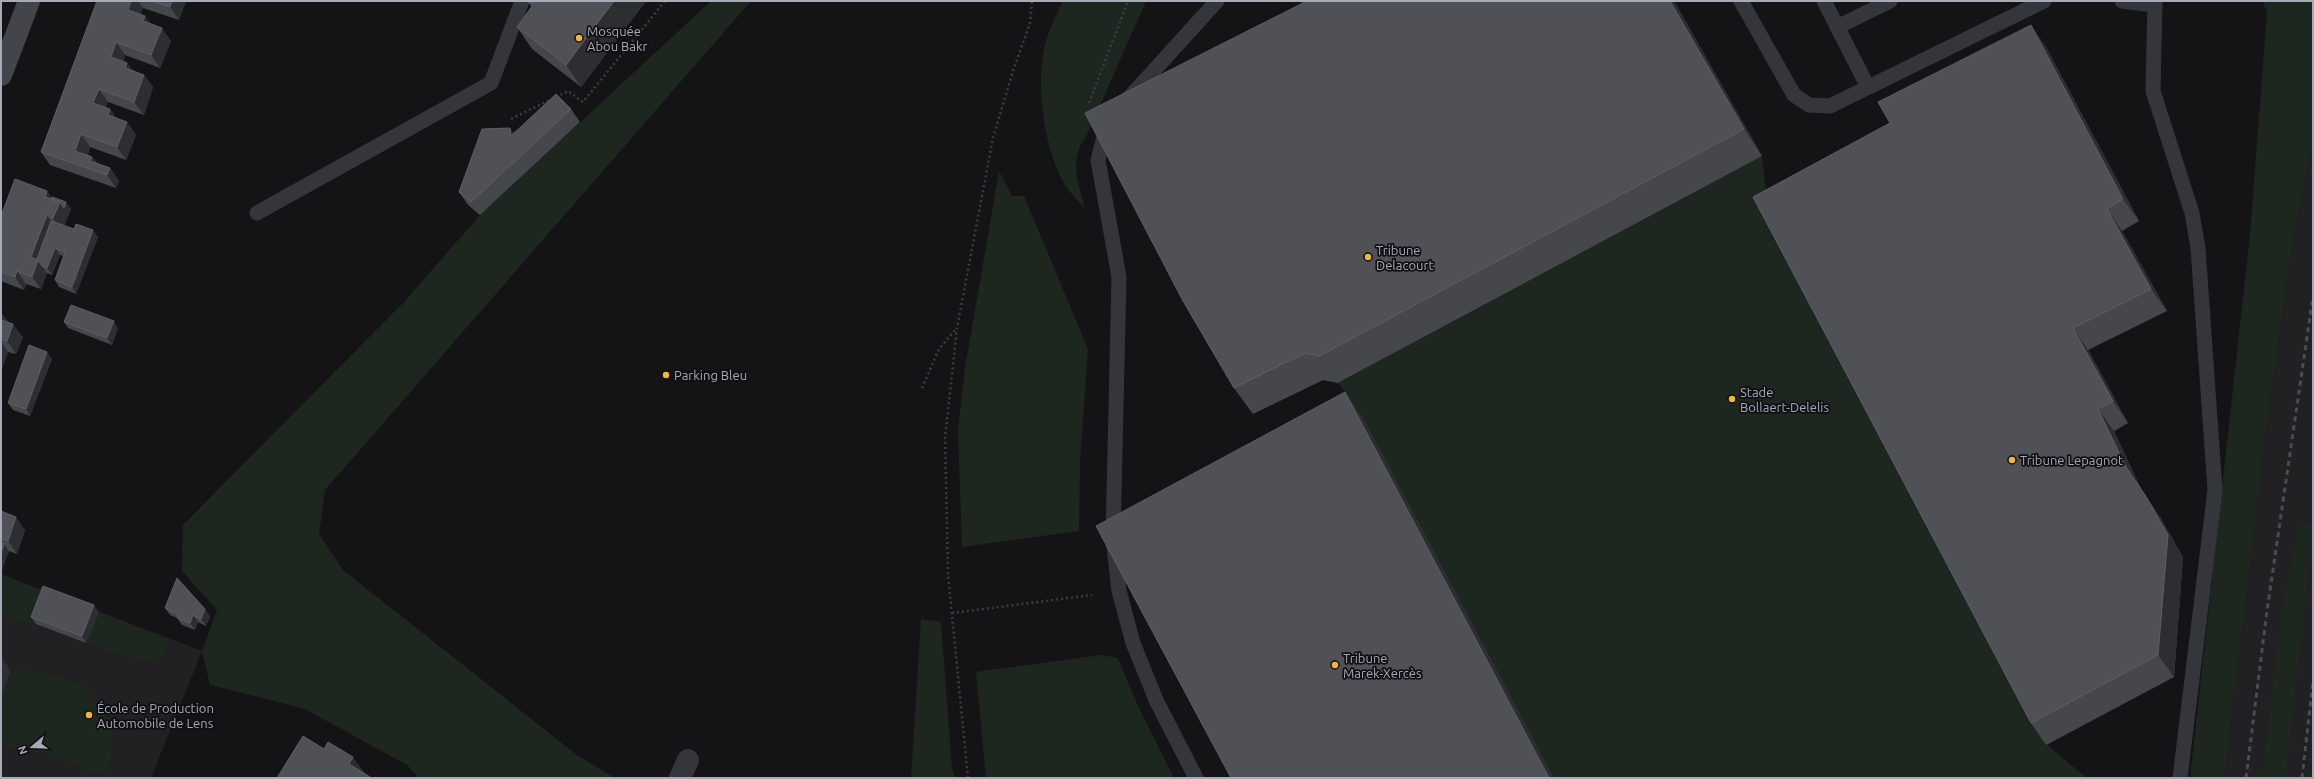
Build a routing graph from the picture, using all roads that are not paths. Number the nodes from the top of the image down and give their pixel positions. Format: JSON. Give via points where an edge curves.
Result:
{"nodes":[{"id":1,"x":29,"y":1,"type":"edge"},
{"id":2,"x":522,"y":1,"type":"edge"},
{"id":3,"x":1218,"y":1,"type":"edge"},
{"id":4,"x":1741,"y":1,"type":"edge"},
{"id":5,"x":1824,"y":1,"type":"edge"},
{"id":6,"x":1890,"y":1,"type":"edge"},
{"id":7,"x":2044,"y":1,"type":"edge"},
{"id":8,"x":2122,"y":1,"type":"edge"},
{"id":9,"x":2155,"y":3,"type":"edge"},
{"id":10,"x":1837,"y":27,"type":"junction"},
{"id":11,"x":1,"y":75,"type":"edge"},
{"id":12,"x":1868,"y":87,"type":"junction"},
{"id":13,"x":257,"y":213,"type":"dead end"},
{"id":14,"x":1196,"y":778,"type":"edge"},
{"id":15,"x":2180,"y":778,"type":"edge"}],
"edges":[{"from":1,"to":11,"type":"main road"},
{"from":2,"to":13,"type":"lane","via":[[491,83]]},
{"from":3,"to":14,"type":"lane","via":[[1108,121],[1098,160],[1119,277],[1113,538],[1119,591],[1133,643],[1156,700]]},
{"from":4,"to":12,"type":"lane","via":[[1794,95],[1809,105],[1830,106]]},
{"from":5,"to":10,"type":"lane"},
{"from":6,"to":10,"type":"lane"},
{"from":7,"to":12,"type":"lane"},
{"from":8,"to":9,"type":"lane"},
{"from":9,"to":15,"type":"lane","via":[[2153,91],[2192,213],[2198,248],[2215,490]]},
{"from":10,"to":12,"type":"lane"}]}
